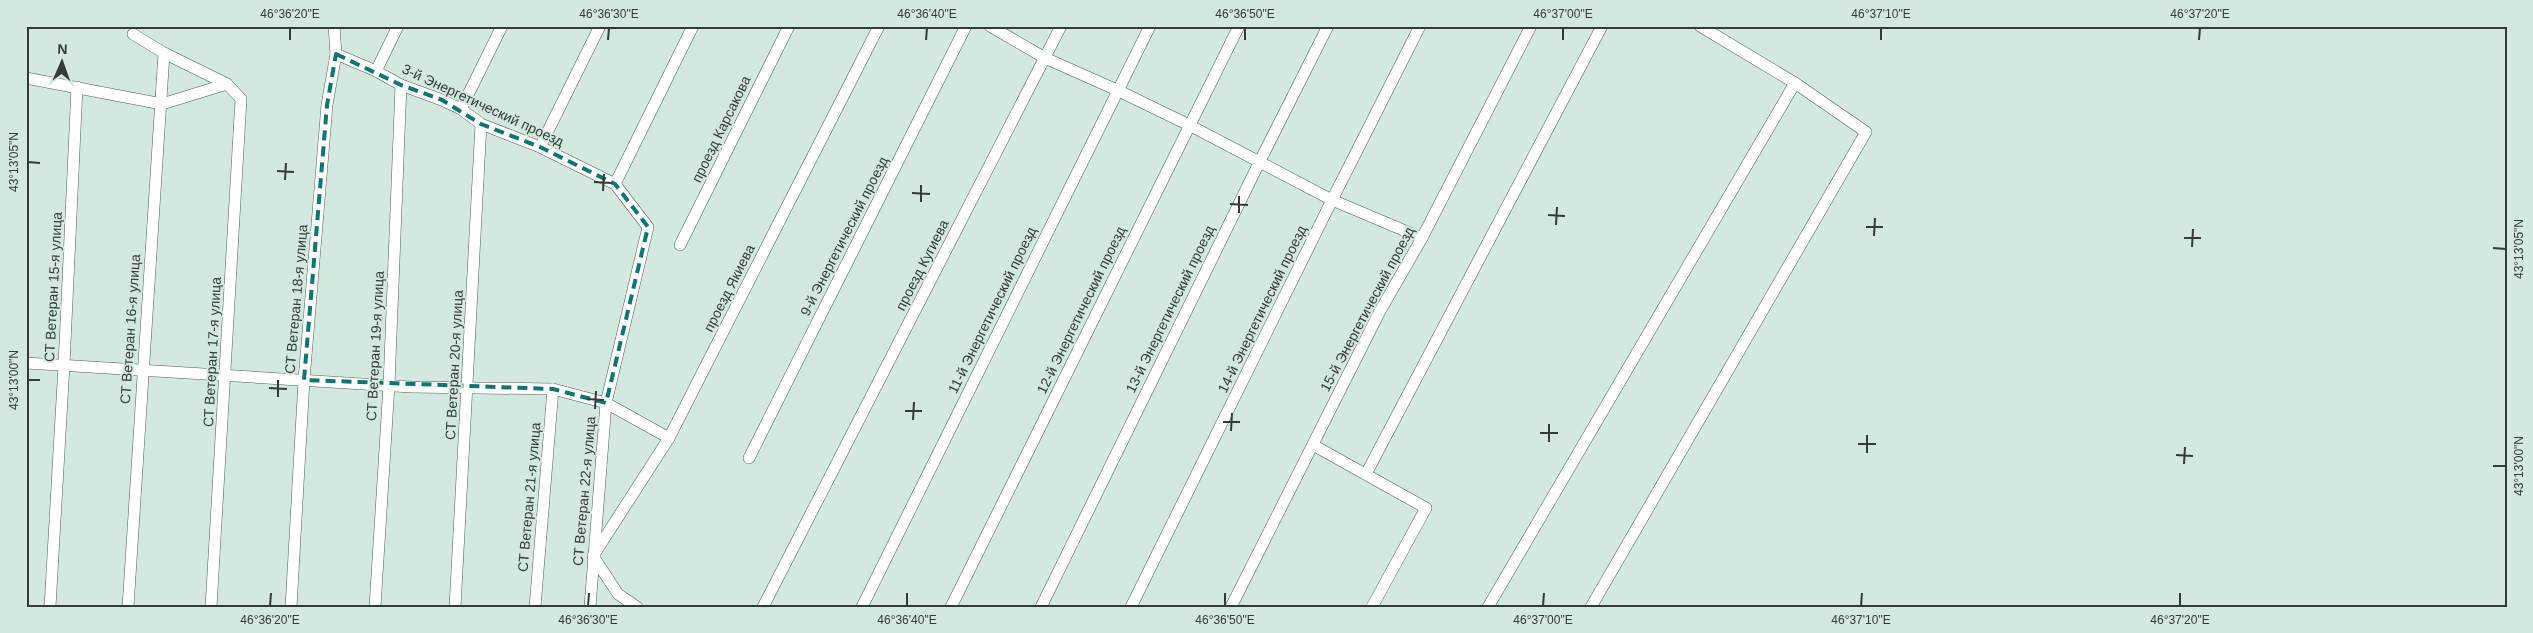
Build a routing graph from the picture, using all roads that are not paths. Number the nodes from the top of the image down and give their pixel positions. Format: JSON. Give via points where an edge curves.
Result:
{"nodes":[{"id":1,"x":334,"y":26,"type":"edge"},
{"id":2,"x":398,"y":26,"type":"edge"},
{"id":3,"x":502,"y":26,"type":"edge"},
{"id":4,"x":600,"y":26,"type":"edge"},
{"id":5,"x":693,"y":26,"type":"edge"},
{"id":6,"x":789,"y":26,"type":"edge"},
{"id":7,"x":879,"y":26,"type":"edge"},
{"id":8,"x":966,"y":26,"type":"edge"},
{"id":9,"x":990,"y":26,"type":"edge"},
{"id":10,"x":1061,"y":26,"type":"edge"},
{"id":11,"x":1150,"y":26,"type":"edge"},
{"id":12,"x":1239,"y":26,"type":"edge"},
{"id":13,"x":1328,"y":26,"type":"edge"},
{"id":14,"x":1420,"y":26,"type":"edge"},
{"id":15,"x":1531,"y":26,"type":"edge"},
{"id":16,"x":1602,"y":26,"type":"edge"},
{"id":17,"x":1700,"y":26,"type":"edge"},
{"id":18,"x":133,"y":34,"type":"dead end"},
{"id":19,"x":164,"y":53,"type":"junction"},
{"id":20,"x":336,"y":54,"type":"junction"},
{"id":21,"x":1045,"y":58,"type":"junction"},
{"id":22,"x":376,"y":71,"type":"junction"},
{"id":23,"x":26,"y":78,"type":"edge"},
{"id":24,"x":1795,"y":83,"type":"junction"},
{"id":25,"x":227,"y":84,"type":"junction"},
{"id":26,"x":401,"y":86,"type":"junction"},
{"id":27,"x":77,"y":88,"type":"junction"},
{"id":28,"x":1118,"y":90,"type":"junction"},
{"id":29,"x":162,"y":104,"type":"junction"},
{"id":30,"x":461,"y":109,"type":"junction"},
{"id":31,"x":481,"y":124,"type":"junction"},
{"id":32,"x":1189,"y":125,"type":"junction"},
{"id":33,"x":540,"y":147,"type":"junction"},
{"id":34,"x":1260,"y":161,"type":"junction"},
{"id":35,"x":615,"y":184,"type":"junction"},
{"id":36,"x":1332,"y":200,"type":"junction"},
{"id":37,"x":1422,"y":238,"type":"junction"},
{"id":38,"x":680,"y":245,"type":"dead end"},
{"id":39,"x":26,"y":363,"type":"edge"},
{"id":40,"x":64,"y":365,"type":"junction"},
{"id":41,"x":142,"y":370,"type":"junction"},
{"id":42,"x":226,"y":375,"type":"junction"},
{"id":43,"x":304,"y":380,"type":"junction"},
{"id":44,"x":389,"y":385,"type":"junction"},
{"id":45,"x":468,"y":388,"type":"junction"},
{"id":46,"x":553,"y":389,"type":"junction"},
{"id":47,"x":606,"y":403,"type":"junction"},
{"id":48,"x":669,"y":438,"type":"junction"},
{"id":49,"x":1313,"y":445,"type":"junction"},
{"id":50,"x":749,"y":458,"type":"dead end"},
{"id":51,"x":1366,"y":474,"type":"junction"},
{"id":52,"x":593,"y":556,"type":"junction"},
{"id":53,"x":50,"y":607,"type":"edge"},
{"id":54,"x":128,"y":607,"type":"edge"},
{"id":55,"x":211,"y":607,"type":"edge"},
{"id":56,"x":291,"y":607,"type":"edge"},
{"id":57,"x":375,"y":607,"type":"edge"},
{"id":58,"x":455,"y":607,"type":"edge"},
{"id":59,"x":535,"y":607,"type":"edge"},
{"id":60,"x":590,"y":607,"type":"edge"},
{"id":61,"x":637,"y":607,"type":"edge"},
{"id":62,"x":763,"y":607,"type":"edge"},
{"id":63,"x":862,"y":607,"type":"edge"},
{"id":64,"x":951,"y":607,"type":"edge"},
{"id":65,"x":1041,"y":607,"type":"edge"},
{"id":66,"x":1131,"y":607,"type":"edge"},
{"id":67,"x":1231,"y":607,"type":"edge"},
{"id":68,"x":1372,"y":607,"type":"edge"},
{"id":69,"x":1488,"y":607,"type":"edge"},
{"id":70,"x":1591,"y":607,"type":"edge"}],
"edges":[{"from":1,"to":20,"type":"street"},
{"from":2,"to":22,"type":"street"},
{"from":3,"to":30,"type":"street"},
{"from":4,"to":33,"type":"street"},
{"from":5,"to":35,"type":"street"},
{"from":6,"to":38,"type":"street","name":"проезд Карсакова"},
{"from":7,"to":48,"type":"street","name":"проезд Якиева"},
{"from":8,"to":50,"type":"street","name":"9-й Энергетический проезд"},
{"from":9,"to":21,"type":"street"},
{"from":10,"to":21,"type":"street","name":"проезд Кугиева"},
{"from":11,"to":28,"type":"street","name":"11-й Энергетический проезд"},
{"from":12,"to":32,"type":"street","name":"12-й Энергетический проезд"},
{"from":13,"to":34,"type":"street","name":"13-й Энергетический проезд"},
{"from":14,"to":36,"type":"street","name":"14-й Энергетический проезд"},
{"from":15,"to":37,"type":"street","name":"15-й Энергетический проезд"},
{"from":16,"to":51,"type":"street"},
{"from":17,"to":24,"type":"street"},
{"from":18,"to":19,"type":"street"},
{"from":19,"to":25,"type":"street"},
{"from":19,"to":29,"type":"street","name":"СТ Ветеран 16-я улица"},
{"from":20,"to":22,"type":"street","name":"3-й Энергетический проезд"},
{"from":20,"to":43,"type":"street","name":"СТ Ветеран 18-я улица","via":[[327,105]]},
{"from":21,"to":28,"type":"street"},
{"from":21,"to":62,"type":"street","name":"проезд Кугиева"},
{"from":22,"to":26,"type":"street","name":"3-й Энергетический проезд"},
{"from":23,"to":27,"type":"street"},
{"from":24,"to":69,"type":"street"},
{"from":24,"to":70,"type":"street","via":[[1866,132]]},
{"from":25,"to":29,"type":"street"},
{"from":25,"to":42,"type":"street","name":"СТ Ветеран 17-я улица","via":[[242,99]]},
{"from":26,"to":30,"type":"street","name":"3-й Энергетический проезд"},
{"from":26,"to":44,"type":"street","name":"СТ Ветеран 19-я улица"},
{"from":27,"to":29,"type":"street"},
{"from":27,"to":40,"type":"street","name":"СТ Ветеран 15-я улица"},
{"from":28,"to":32,"type":"street"},
{"from":28,"to":63,"type":"street","name":"11-й Энергетический проезд"},
{"from":29,"to":41,"type":"street","name":"СТ Ветеран 16-я улица"},
{"from":30,"to":31,"type":"street","name":"3-й Энергетический проезд"},
{"from":31,"to":33,"type":"street","name":"3-й Энергетический проезд"},
{"from":31,"to":45,"type":"street","name":"СТ Ветеран 20-я улица"},
{"from":32,"to":34,"type":"street"},
{"from":32,"to":64,"type":"street","name":"12-й Энергетический проезд"},
{"from":33,"to":35,"type":"street","name":"3-й Энергетический проезд"},
{"from":34,"to":36,"type":"street"},
{"from":34,"to":65,"type":"street","name":"13-й Энергетический проезд"},
{"from":35,"to":47,"type":"street","name":"СТ Ветеран 22-я улица","via":[[648,227]]},
{"from":36,"to":37,"type":"street"},
{"from":36,"to":66,"type":"street","name":"14-й Энергетический проезд"},
{"from":37,"to":49,"type":"street","name":"15-й Энергетический проезд","via":[[1380,311]]},
{"from":39,"to":40,"type":"street"},
{"from":40,"to":41,"type":"street"},
{"from":40,"to":53,"type":"street","name":"СТ Ветеран 15-я улица"},
{"from":41,"to":42,"type":"street"},
{"from":41,"to":54,"type":"street","name":"СТ Ветеран 16-я улица"},
{"from":42,"to":43,"type":"street"},
{"from":42,"to":55,"type":"street","name":"СТ Ветеран 17-я улица"},
{"from":43,"to":44,"type":"street"},
{"from":43,"to":56,"type":"street","name":"СТ Ветеран 18-я улица"},
{"from":44,"to":45,"type":"street"},
{"from":44,"to":57,"type":"street","name":"СТ Ветеран 19-я улица"},
{"from":45,"to":46,"type":"street"},
{"from":45,"to":58,"type":"street","name":"СТ Ветеран 20-я улица"},
{"from":46,"to":47,"type":"street"},
{"from":46,"to":59,"type":"street","name":"СТ Ветеран 21-я улица"},
{"from":47,"to":48,"type":"street"},
{"from":47,"to":52,"type":"street","name":"СТ Ветеран 22-я улица"},
{"from":48,"to":52,"type":"street","name":"проезд Якиева"},
{"from":49,"to":51,"type":"street"},
{"from":49,"to":67,"type":"street","name":"15-й Энергетический проезд"},
{"from":51,"to":68,"type":"street","via":[[1426,508]]},
{"from":52,"to":60,"type":"street","name":"СТ Ветеран 22-я улица"},
{"from":52,"to":61,"type":"street","via":[[618,594]]}]}
